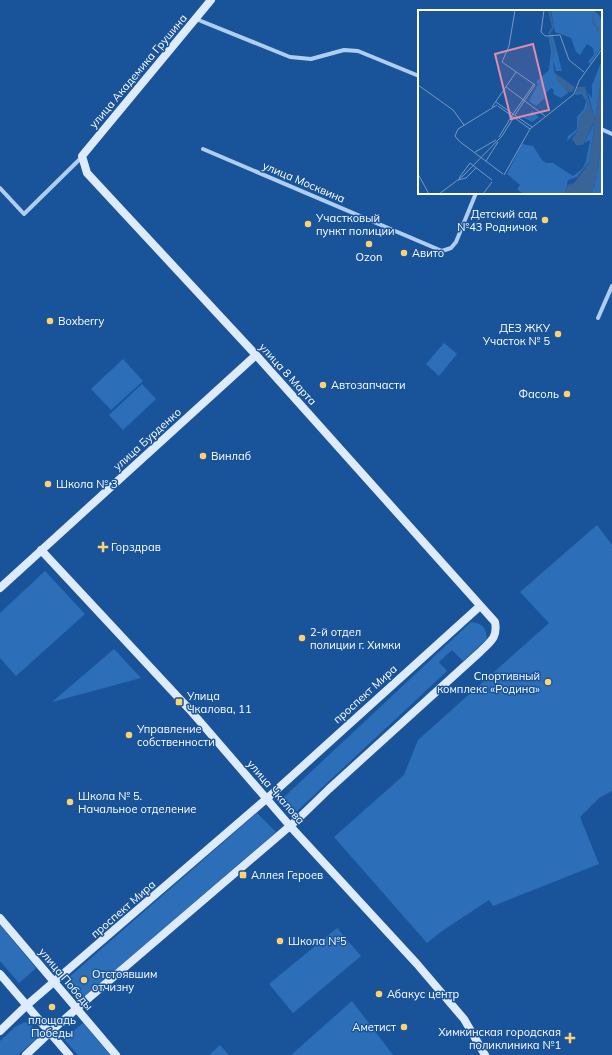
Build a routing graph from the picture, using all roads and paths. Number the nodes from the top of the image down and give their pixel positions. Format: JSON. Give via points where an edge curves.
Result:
{"nodes":[{"id":1,"x":212,"y":0,"type":"edge"},
{"id":2,"x":196,"y":19,"type":"junction"},
{"id":3,"x":418,"y":76,"type":"edge"},
{"id":4,"x":602,"y":129,"type":"edge"},
{"id":5,"x":612,"y":134,"type":"edge"},
{"id":6,"x":203,"y":148,"type":"dead end"},
{"id":7,"x":82,"y":156,"type":"junction"},
{"id":8,"x":0,"y":188,"type":"edge"},
{"id":9,"x":476,"y":194,"type":"edge"},
{"id":10,"x":612,"y":286,"type":"edge"},
{"id":11,"x":598,"y":318,"type":"dead end"},
{"id":12,"x":256,"y":355,"type":"junction"},
{"id":13,"x":42,"y":550,"type":"junction"},
{"id":14,"x":0,"y":588,"type":"edge"},
{"id":15,"x":480,"y":606,"type":"junction"},
{"id":16,"x":267,"y":799,"type":"junction"},
{"id":17,"x":290,"y":826,"type":"junction"},
{"id":18,"x":0,"y":918,"type":"edge"},
{"id":19,"x":0,"y":974,"type":"edge"},
{"id":20,"x":54,"y":982,"type":"junction"},
{"id":21,"x":27,"y":1005,"type":"junction"},
{"id":22,"x":77,"y":1009,"type":"junction"},
{"id":23,"x":0,"y":1031,"type":"edge"},
{"id":24,"x":50,"y":1032,"type":"junction"},
{"id":25,"x":26,"y":1055,"type":"edge"},
{"id":26,"x":69,"y":1055,"type":"edge"},
{"id":27,"x":116,"y":1055,"type":"edge"},
{"id":28,"x":486,"y":1055,"type":"edge"}],
"edges":[{"from":1,"to":2,"type":"street","name":"улица Академика Грушина"},
{"from":2,"to":3,"type":"street","via":[[290,57],[310,59],[344,50],[358,51]]},
{"from":2,"to":7,"type":"street","name":"улица Академика Грушина"},
{"from":4,"to":5,"type":"street"},
{"from":6,"to":9,"type":"street","name":"улица Москвина","via":[[442,250],[451,248],[456,242]]},
{"from":7,"to":8,"type":"street","via":[[24,214]]},
{"from":7,"to":12,"type":"street","name":"улица 8 Марта","via":[[87,173]]},
{"from":10,"to":11,"type":"street"},
{"from":12,"to":13,"type":"street","name":"улица Бурденко"},
{"from":12,"to":15,"type":"street","name":"улица 8 Марта"},
{"from":13,"to":14,"type":"street","name":"улица Бурденко"},
{"from":13,"to":16,"type":"street","name":"улица Чкалова","via":[[190,710]]},
{"from":15,"to":16,"type":"street","name":"проспект Мира"},
{"from":15,"to":17,"type":"street","via":[[495,622],[496,631],[493,638]]},
{"from":16,"to":17,"type":"street","name":"улица Чкалова"},
{"from":16,"to":20,"type":"street","name":"проспект Мира"},
{"from":17,"to":22,"type":"street"},
{"from":17,"to":28,"type":"street","name":"улица Чкалова","via":[[417,964],[464,1019]]},
{"from":18,"to":20,"type":"street","name":"улица Победы"},
{"from":19,"to":21,"type":"street"},
{"from":20,"to":21,"type":"street","name":"проспект Мира"},
{"from":20,"to":22,"type":"street","name":"улица Победы"},
{"from":21,"to":23,"type":"street","name":"проспект Мира"},
{"from":21,"to":24,"type":"street"},
{"from":22,"to":24,"type":"street"},
{"from":22,"to":27,"type":"street","name":"улица Победы"},
{"from":24,"to":25,"type":"street"},
{"from":24,"to":26,"type":"street"}]}
